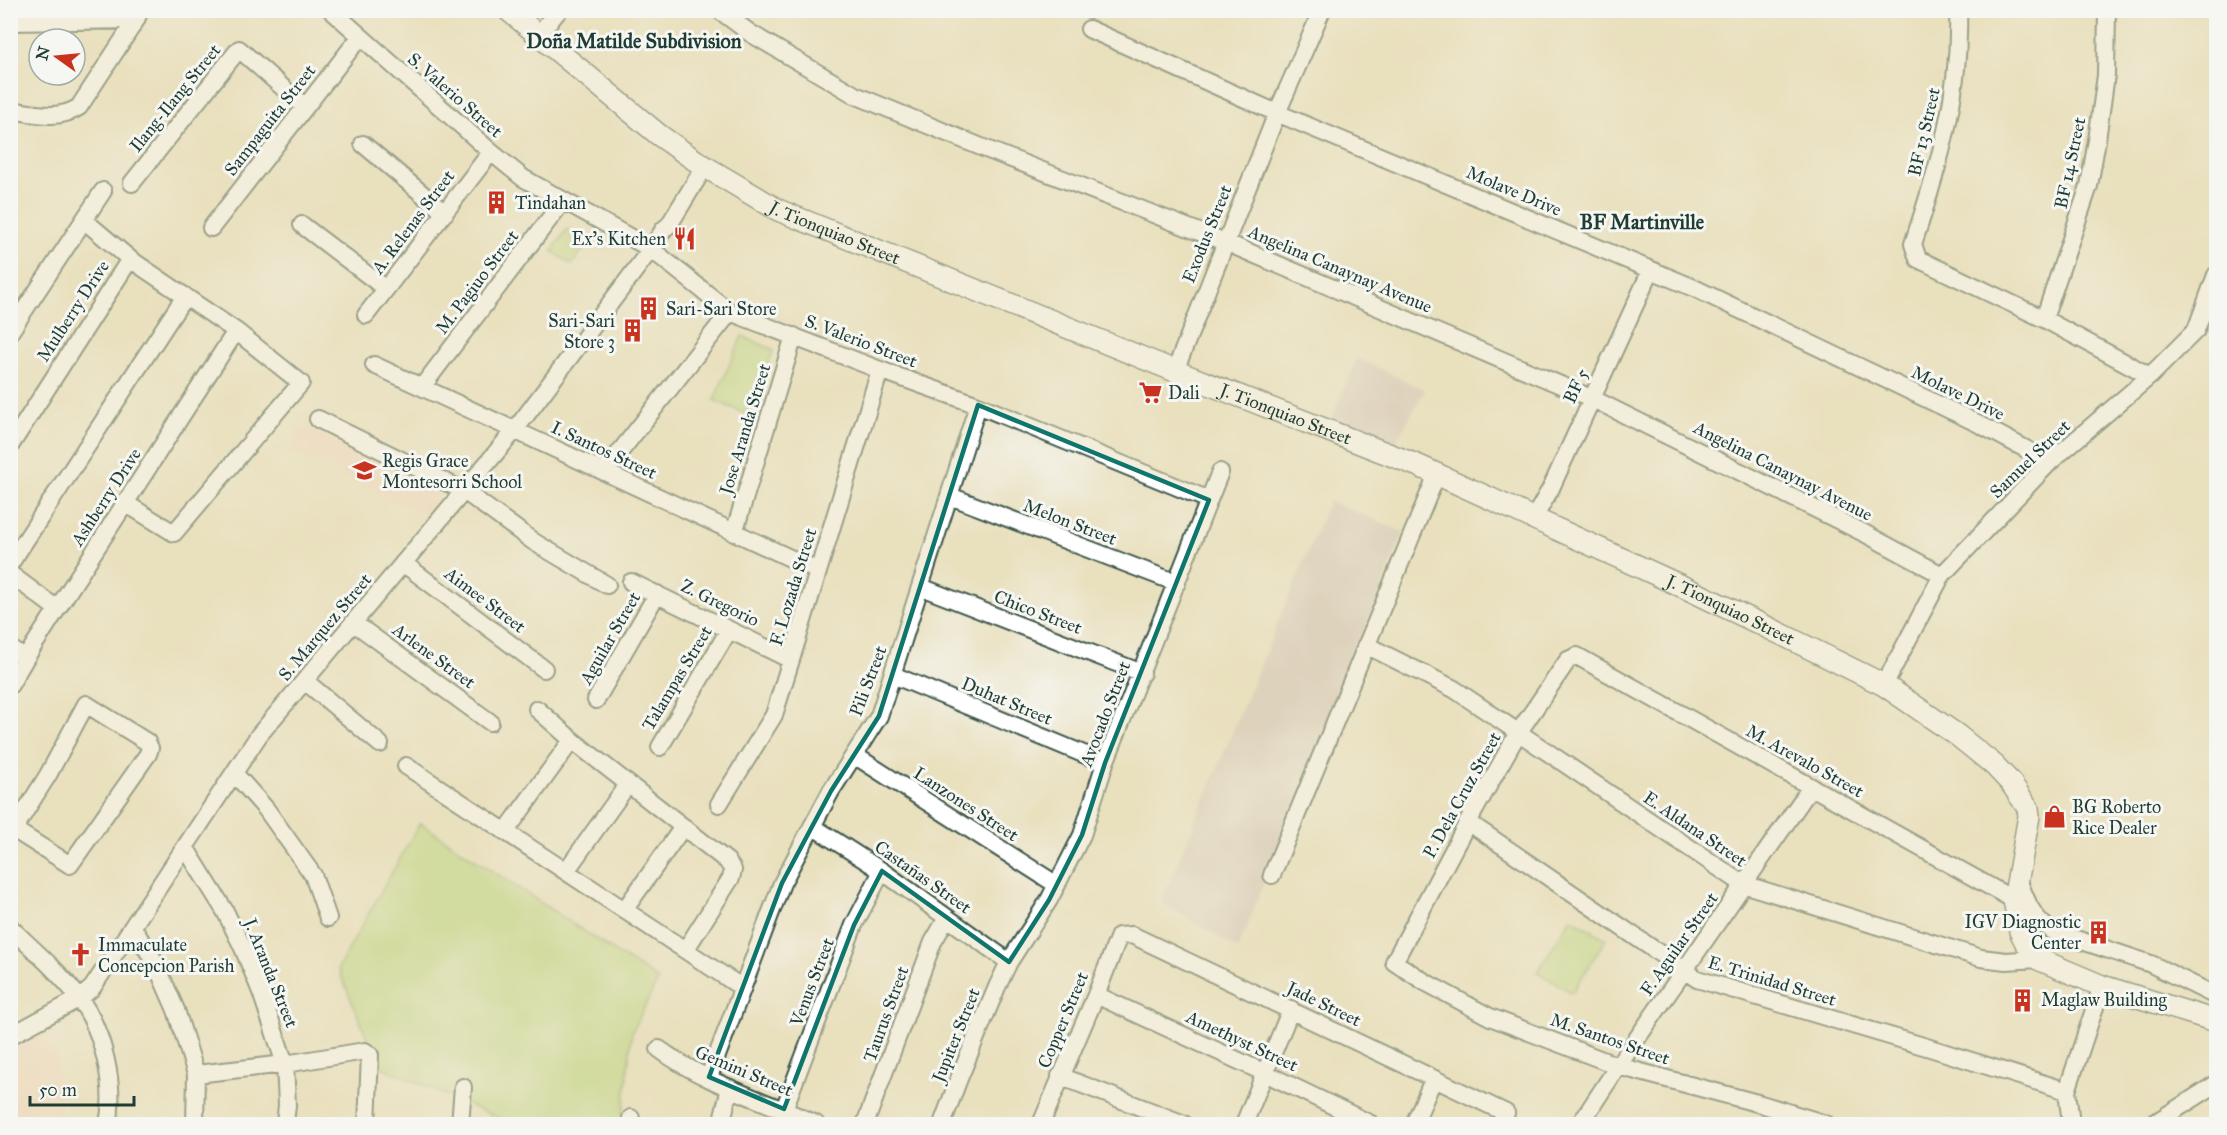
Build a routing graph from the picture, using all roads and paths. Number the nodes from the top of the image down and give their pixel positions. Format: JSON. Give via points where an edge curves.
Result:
{"nodes":[{"id":1,"x":331,"y":10,"type":"edge"},
{"id":2,"x":508,"y":10,"type":"edge"},
{"id":3,"x":559,"y":10,"type":"edge"},
{"id":4,"x":720,"y":10,"type":"edge"},
{"id":5,"x":1322,"y":10,"type":"edge"},
{"id":6,"x":1958,"y":10,"type":"edge"},
{"id":7,"x":2107,"y":10,"type":"edge"},
{"id":8,"x":138,"y":15,"type":"edge"},
{"id":9,"x":10,"y":22,"type":"edge"},
{"id":10,"x":1089,"y":29,"type":"dead end"},
{"id":11,"x":537,"y":36,"type":"junction"},
{"id":12,"x":360,"y":37,"type":"junction"},
{"id":13,"x":305,"y":107,"type":"junction"},
{"id":14,"x":10,"y":110,"type":"edge"},
{"id":15,"x":1277,"y":113,"type":"junction"},
{"id":16,"x":363,"y":144,"type":"dead end"},
{"id":17,"x":491,"y":152,"type":"junction"},
{"id":18,"x":702,"y":164,"type":"junction"},
{"id":19,"x":132,"y":183,"type":"dead end"},
{"id":20,"x":103,"y":191,"type":"dead end"},
{"id":21,"x":563,"y":201,"type":"junction"},
{"id":22,"x":445,"y":213,"type":"junction"},
{"id":23,"x":85,"y":221,"type":"junction"},
{"id":24,"x":302,"y":225,"type":"dead end"},
{"id":25,"x":211,"y":228,"type":"dead end"},
{"id":26,"x":1225,"y":242,"type":"junction"},
{"id":27,"x":651,"y":249,"type":"junction"},
{"id":28,"x":130,"y":259,"type":"junction"},
{"id":29,"x":1652,"y":270,"type":"junction"},
{"id":30,"x":2217,"y":274,"type":"edge"},
{"id":31,"x":387,"y":288,"type":"junction"},
{"id":32,"x":185,"y":296,"type":"junction"},
{"id":33,"x":730,"y":312,"type":"junction"},
{"id":34,"x":366,"y":315,"type":"dead end"},
{"id":35,"x":2044,"y":320,"type":"junction"},
{"id":36,"x":236,"y":331,"type":"junction"},
{"id":37,"x":10,"y":332,"type":"edge"},
{"id":38,"x":794,"y":336,"type":"junction"},
{"id":39,"x":374,"y":364,"type":"dead end"},
{"id":40,"x":880,"y":370,"type":"junction"},
{"id":41,"x":1175,"y":370,"type":"junction"},
{"id":42,"x":2150,"y":376,"type":"junction"},
{"id":43,"x":422,"y":387,"type":"junction"},
{"id":44,"x":1592,"y":398,"type":"junction"},
{"id":45,"x":978,"y":405,"type":"junction"},
{"id":46,"x":318,"y":419,"type":"dead end"},
{"id":47,"x":515,"y":430,"type":"junction"},
{"id":48,"x":10,"y":446,"type":"edge"},
{"id":49,"x":2050,"y":462,"type":"junction"},
{"id":50,"x":604,"y":472,"type":"junction"},
{"id":51,"x":1220,"y":472,"type":"dead end"},
{"id":52,"x":1437,"y":474,"type":"junction"},
{"id":53,"x":464,"y":491,"type":"junction"},
{"id":54,"x":950,"y":496,"type":"junction"},
{"id":55,"x":1209,"y":500,"type":"junction"},
{"id":56,"x":125,"y":503,"type":"junction"},
{"id":57,"x":1534,"y":518,"type":"junction"},
{"id":58,"x":734,"y":532,"type":"junction"},
{"id":59,"x":403,"y":563,"type":"junction"},
{"id":60,"x":10,"y":564,"type":"edge"},
{"id":61,"x":818,"y":571,"type":"junction"},
{"id":62,"x":10,"y":574,"type":"edge"},
{"id":63,"x":1942,"y":575,"type":"junction"},
{"id":64,"x":631,"y":582,"type":"dead end"},
{"id":65,"x":1177,"y":584,"type":"junction"},
{"id":66,"x":607,"y":585,"type":"dead end"},
{"id":67,"x":921,"y":587,"type":"junction"},
{"id":68,"x":657,"y":594,"type":"junction"},
{"id":69,"x":57,"y":609,"type":"junction"},
{"id":70,"x":354,"y":623,"type":"junction"},
{"id":71,"x":729,"y":630,"type":"junction"},
{"id":72,"x":1366,"y":645,"type":"junction"},
{"id":73,"x":10,"y":648,"type":"edge"},
{"id":74,"x":1577,"y":656,"type":"joint"},
{"id":75,"x":25,"y":658,"type":"junction"},
{"id":76,"x":791,"y":660,"type":"junction"},
{"id":77,"x":544,"y":669,"type":"dead end"},
{"id":78,"x":1142,"y":673,"type":"junction"},
{"id":79,"x":893,"y":675,"type":"junction"},
{"id":80,"x":305,"y":681,"type":"junction"},
{"id":81,"x":10,"y":685,"type":"edge"},
{"id":82,"x":1884,"y":685,"type":"junction"},
{"id":83,"x":596,"y":700,"type":"dead end"},
{"id":84,"x":537,"y":709,"type":"dead end"},
{"id":85,"x":490,"y":722,"type":"dead end"},
{"id":86,"x":1518,"y":733,"type":"junction"},
{"id":87,"x":572,"y":740,"type":"junction"},
{"id":88,"x":380,"y":744,"type":"dead end"},
{"id":89,"x":660,"y":747,"type":"dead end"},
{"id":90,"x":854,"y":755,"type":"junction"},
{"id":91,"x":1105,"y":763,"type":"junction"},
{"id":92,"x":406,"y":766,"type":"dead end"},
{"id":93,"x":234,"y":773,"type":"junction"},
{"id":94,"x":628,"y":784,"type":"junction"},
{"id":95,"x":1811,"y":787,"type":"junction"},
{"id":96,"x":719,"y":804,"type":"dead end"},
{"id":97,"x":1468,"y":822,"type":"junction"},
{"id":98,"x":813,"y":826,"type":"junction"},
{"id":99,"x":683,"y":827,"type":"junction"},
{"id":100,"x":12,"y":828,"type":"edge"},
{"id":101,"x":506,"y":831,"type":"junction"},
{"id":102,"x":185,"y":847,"type":"junction"},
{"id":103,"x":566,"y":871,"type":"junction"},
{"id":104,"x":882,"y":871,"type":"junction"},
{"id":105,"x":1272,"y":875,"type":"dead end"},
{"id":106,"x":2018,"y":879,"type":"junction"},
{"id":107,"x":1743,"y":884,"type":"junction"},
{"id":108,"x":1057,"y":885,"type":"junction"},
{"id":109,"x":2014,"y":900,"type":"junction"},
{"id":110,"x":625,"y":909,"type":"junction"},
{"id":111,"x":328,"y":918,"type":"dead end"},
{"id":112,"x":947,"y":918,"type":"junction"},
{"id":113,"x":10,"y":927,"type":"edge"},
{"id":114,"x":133,"y":927,"type":"junction"},
{"id":115,"x":1124,"y":935,"type":"joint"},
{"id":116,"x":686,"y":949,"type":"junction"},
{"id":117,"x":2038,"y":959,"type":"junction"},
{"id":118,"x":1009,"y":962,"type":"junction"},
{"id":119,"x":1394,"y":962,"type":"joint"},
{"id":120,"x":1683,"y":971,"type":"junction"},
{"id":121,"x":2102,"y":986,"type":"junction"},
{"id":122,"x":741,"y":987,"type":"junction"},
{"id":123,"x":1096,"y":995,"type":"junction"},
{"id":124,"x":2217,"y":996,"type":"edge"},
{"id":125,"x":80,"y":998,"type":"junction"},
{"id":126,"x":1291,"y":1009,"type":"junction"},
{"id":127,"x":2217,"y":1021,"type":"edge"},
{"id":128,"x":10,"y":1036,"type":"edge"},
{"id":129,"x":659,"y":1049,"type":"dead end"},
{"id":130,"x":285,"y":1064,"type":"junction"},
{"id":131,"x":1618,"y":1066,"type":"junction"},
{"id":132,"x":1265,"y":1073,"type":"junction"},
{"id":133,"x":196,"y":1074,"type":"junction"},
{"id":134,"x":1060,"y":1076,"type":"junction"},
{"id":135,"x":709,"y":1077,"type":"junction"},
{"id":136,"x":1433,"y":1080,"type":"junction"},
{"id":137,"x":2217,"y":1084,"type":"edge"},
{"id":138,"x":463,"y":1087,"type":"dead end"},
{"id":139,"x":729,"y":1088,"type":"junction"},
{"id":140,"x":2067,"y":1090,"type":"junction"},
{"id":141,"x":1506,"y":1113,"type":"dead end"},
{"id":142,"x":792,"y":1116,"type":"edge"},
{"id":143,"x":108,"y":1125,"type":"edge"},
{"id":144,"x":195,"y":1125,"type":"edge"},
{"id":145,"x":285,"y":1125,"type":"edge"},
{"id":146,"x":367,"y":1125,"type":"edge"},
{"id":147,"x":460,"y":1125,"type":"edge"},
{"id":148,"x":721,"y":1125,"type":"edge"},
{"id":149,"x":816,"y":1125,"type":"edge"},
{"id":150,"x":865,"y":1125,"type":"edge"},
{"id":151,"x":942,"y":1125,"type":"edge"},
{"id":152,"x":1041,"y":1125,"type":"edge"},
{"id":153,"x":1184,"y":1125,"type":"edge"},
{"id":154,"x":1244,"y":1125,"type":"edge"},
{"id":155,"x":1371,"y":1125,"type":"edge"},
{"id":156,"x":1414,"y":1125,"type":"edge"},
{"id":157,"x":1580,"y":1125,"type":"edge"},
{"id":158,"x":1826,"y":1125,"type":"edge"},
{"id":159,"x":2071,"y":1125,"type":"edge"},
{"id":160,"x":2153,"y":1125,"type":"edge"}],
"edges":[{"from":1,"to":12,"type":"street","name":"S. Valerio Street"},
{"from":2,"to":11,"type":"main road","name":"J. Tionquiao Street"},
{"from":3,"to":11,"type":"street"},
{"from":4,"to":26,"type":"street","name":"Angelina Canaynay Avenue","via":[[750,33],[855,95]]},
{"from":5,"to":15,"type":"street","name":"Exodus Street"},
{"from":6,"to":35,"type":"street","name":"BF 13 Street","via":[[1956,82],[1914,252],[1918,259]]},
{"from":7,"to":35,"type":"street","name":"BF 14 Street","via":[[2106,75],[2089,186]]},
{"from":8,"to":9,"type":"street"},
{"from":8,"to":14,"type":"street","via":[[79,107],[57,115]]},
{"from":10,"to":15,"type":"street","name":"Molave Drive"},
{"from":11,"to":18,"type":"main road","name":"J. Tionquiao Street","via":[[659,135]]},
{"from":12,"to":13,"type":"street","name":"Sampaguita Street"},
{"from":12,"to":17,"type":"street","name":"S. Valerio Street"},
{"from":13,"to":19,"type":"street","name":"Ilang-Ilang Street","via":[[239,49]]},
{"from":13,"to":25,"type":"street","name":"Sampaguita Street"},
{"from":15,"to":26,"type":"street","name":"Exodus Street"},
{"from":15,"to":29,"type":"street","name":"Molave Drive"},
{"from":16,"to":22,"type":"street"},
{"from":17,"to":21,"type":"street","name":"S. Valerio Street","via":[[523,178]]},
{"from":17,"to":22,"type":"street","name":"A. Relenas Street"},
{"from":18,"to":27,"type":"street","name":"S. Marquez Street","via":[[669,225]]},
{"from":18,"to":41,"type":"main road","name":"J. Tionquiao Street","via":[[778,210]]},
{"from":20,"to":23,"type":"street"},
{"from":21,"to":27,"type":"street","name":"S. Valerio Street"},
{"from":21,"to":43,"type":"street","name":"M. Pagiuo Street"},
{"from":22,"to":31,"type":"street","name":"A. Relenas Street"},
{"from":23,"to":28,"type":"street"},
{"from":23,"to":37,"type":"street"},
{"from":24,"to":31,"type":"street"},
{"from":26,"to":41,"type":"street","name":"Exodus Street"},
{"from":26,"to":44,"type":"street","name":"Angelina Canaynay Avenue"},
{"from":27,"to":33,"type":"street","name":"S. Valerio Street"},
{"from":27,"to":47,"type":"street","name":"S. Marquez Street"},
{"from":28,"to":32,"type":"street"},
{"from":28,"to":48,"type":"street","name":"Mulberry Drive"},
{"from":29,"to":44,"type":"street","name":"BF 5"},
{"from":29,"to":49,"type":"street","name":"Molave Drive","via":[[1977,423]]},
{"from":30,"to":42,"type":"street","name":"Samuel Street","via":[[2196,330]]},
{"from":31,"to":34,"type":"street","name":"A. Relenas Street"},
{"from":32,"to":36,"type":"street"},
{"from":32,"to":60,"type":"street"},
{"from":33,"to":38,"type":"street","name":"S. Valerio Street"},
{"from":33,"to":50,"type":"street"},
{"from":35,"to":42,"type":"street"},
{"from":36,"to":56,"type":"street","name":"Ashberry Drive"},
{"from":36,"to":56,"type":"street","via":[[301,383],[174,533]]},
{"from":38,"to":40,"type":"street","name":"S. Valerio Street"},
{"from":38,"to":58,"type":"street","name":"Jose Aranda Street"},
{"from":39,"to":43,"type":"street","name":"I. Santos Street"},
{"from":40,"to":45,"type":"street","name":"S. Valerio Street"},
{"from":40,"to":61,"type":"street","name":"F. Lozada Street"},
{"from":41,"to":52,"type":"main road","name":"J. Tionquiao Street"},
{"from":42,"to":49,"type":"street","name":"Samuel Street"},
{"from":43,"to":47,"type":"street","name":"I. Santos Street"},
{"from":44,"to":57,"type":"street","name":"BF 5"},
{"from":44,"to":63,"type":"street","name":"Angelina Canaynay Avenue"},
{"from":45,"to":54,"type":"street","name":"Pili Street"},
{"from":45,"to":55,"type":"street","name":"S. Valerio Street"},
{"from":46,"to":53,"type":"street"},
{"from":47,"to":50,"type":"street","name":"I. Santos Street"},
{"from":47,"to":53,"type":"street","name":"S. Marquez Street"},
{"from":49,"to":63,"type":"street","name":"Samuel Street"},
{"from":50,"to":58,"type":"street","name":"I. Santos Street"},
{"from":51,"to":55,"type":"street","name":"Avocado Street"},
{"from":52,"to":57,"type":"main road","name":"J. Tionquiao Street"},
{"from":52,"to":72,"type":"street"},
{"from":53,"to":59,"type":"street","name":"S. Marquez Street"},
{"from":53,"to":66,"type":"street","via":[[534,542]]},
{"from":54,"to":65,"type":"street","name":"Melon Street"},
{"from":54,"to":67,"type":"street","name":"Pili Street"},
{"from":55,"to":65,"type":"street","name":"Avocado Street"},
{"from":56,"to":69,"type":"street","name":"Ashberry Drive"},
{"from":57,"to":82,"type":"main road","name":"J. Tionquiao Street"},
{"from":58,"to":61,"type":"street","name":"I. Santos Street"},
{"from":59,"to":70,"type":"street","name":"S. Marquez Street"},
{"from":59,"to":77,"type":"street","name":"Aimee Street"},
{"from":61,"to":76,"type":"street","name":"F. Lozada Street"},
{"from":62,"to":69,"type":"street"},
{"from":63,"to":82,"type":"street","name":"Samuel Street"},
{"from":64,"to":68,"type":"street","name":"Z. Gregorio"},
{"from":65,"to":78,"type":"street","name":"Avocado Street"},
{"from":67,"to":78,"type":"street","name":"Chico Street"},
{"from":67,"to":79,"type":"street","name":"Pili Street"},
{"from":68,"to":71,"type":"street","name":"Z. Gregorio"},
{"from":68,"to":83,"type":"street","name":"Aguilar Street"},
{"from":69,"to":75,"type":"street","name":"Ashberry Drive"},
{"from":70,"to":80,"type":"street","name":"S. Marquez Street"},
{"from":70,"to":85,"type":"street","name":"Arlene Street"},
{"from":71,"to":76,"type":"street","name":"Z. Gregorio"},
{"from":71,"to":89,"type":"street","name":"Talampas Street"},
{"from":72,"to":86,"type":"street","name":"E. Aldana Street","via":[[1454,689]]},
{"from":72,"to":105,"type":"street"},
{"from":73,"to":75,"type":"street"},
{"from":74,"to":86,"type":"street","name":"P. Dela Cruz Street","via":[[1568,660]]},
{"from":74,"to":95,"type":"street","name":"M. Arevalo Street"},
{"from":75,"to":81,"type":"street","name":"Ashberry Drive"},
{"from":76,"to":96,"type":"street","name":"F. Lozada Street","via":[[774,716]]},
{"from":78,"to":91,"type":"street","name":"Avocado Street"},
{"from":79,"to":90,"type":"street","name":"Pili Street","via":[[879,716]]},
{"from":79,"to":91,"type":"street","name":"Duhat Street"},
{"from":80,"to":88,"type":"street"},
{"from":80,"to":93,"type":"street","name":"S. Marquez Street","via":[[259,735]]},
{"from":82,"to":106,"type":"main road","name":"J. Tionquiao Street","via":[[1957,735],[2011,783],[2029,816]]},
{"from":84,"to":87,"type":"street"},
{"from":86,"to":97,"type":"street","name":"P. Dela Cruz Street"},
{"from":86,"to":107,"type":"street","name":"E. Aldana Street"},
{"from":87,"to":94,"type":"street"},
{"from":87,"to":101,"type":"street"},
{"from":90,"to":98,"type":"street","name":"Pili Street"},
{"from":90,"to":108,"type":"street","name":"Lanzones Street"},
{"from":91,"to":108,"type":"street","name":"Avocado Street","via":[[1082,835]]},
{"from":92,"to":101,"type":"street"},
{"from":93,"to":102,"type":"street","name":"S. Marquez Street"},
{"from":93,"to":111,"type":"street","via":[[266,809],[313,875]]},
{"from":94,"to":99,"type":"street"},
{"from":94,"to":103,"type":"street"},
{"from":95,"to":107,"type":"street","name":"F. Aguilar Street"},
{"from":95,"to":109,"type":"street","name":"M. Arevalo Street"},
{"from":97,"to":119,"type":"street","name":"P. Dela Cruz Street"},
{"from":97,"to":120,"type":"street","name":"E. Trinidad Street"},
{"from":98,"to":104,"type":"street","name":"Castañas Street"},
{"from":98,"to":122,"type":"street","name":"Pili Street","via":[[782,883]]},
{"from":99,"to":110,"type":"street"},
{"from":99,"to":116,"type":"street","via":[[733,870]]},
{"from":100,"to":100,"type":"street","via":[[70,865],[148,754],[147,741],[86,704],[48,775]]},
{"from":101,"to":103,"type":"street"},
{"from":102,"to":114,"type":"street","name":"S. Marquez Street"},
{"from":102,"to":130,"type":"street","name":"J. Aranda Street","via":[[243,948]]},
{"from":103,"to":110,"type":"street"},
{"from":104,"to":112,"type":"street","name":"Castañas Street"},
{"from":104,"to":142,"type":"street","name":"Venus Street","via":[[854,925]]},
{"from":106,"to":109,"type":"main road","name":"J. Tionquiao Street"},
{"from":106,"to":124,"type":"street","via":[[2040,924],[2151,964]]},
{"from":107,"to":117,"type":"street","name":"E. Aldana Street","via":[[1981,958]]},
{"from":107,"to":120,"type":"street","name":"F. Aguilar Street"},
{"from":108,"to":118,"type":"street","name":"Avocado Street"},
{"from":109,"to":117,"type":"main road","via":[[2025,941]]},
{"from":110,"to":116,"type":"street"},
{"from":112,"to":118,"type":"street","name":"Castañas Street"},
{"from":112,"to":150,"type":"street","name":"Taurus Street","via":[[933,942]]},
{"from":113,"to":125,"type":"street"},
{"from":114,"to":125,"type":"street","name":"S. Marquez Street","via":[[92,988]]},
{"from":114,"to":133,"type":"street","via":[[176,1010]]},
{"from":115,"to":123,"type":"street","name":"Copper Street","via":[[1119,936]]},
{"from":115,"to":126,"type":"street","name":"Jade Street","via":[[1132,935]]},
{"from":116,"to":122,"type":"street"},
{"from":117,"to":121,"type":"main road"},
{"from":118,"to":151,"type":"street","name":"Jupiter Street"},
{"from":119,"to":131,"type":"street","name":"M. Santos Street","via":[[1490,1017]]},
{"from":120,"to":131,"type":"street","name":"F. Aguilar Street"},
{"from":120,"to":140,"type":"street","name":"E. Trinidad Street","via":[[1697,979]]},
{"from":121,"to":127,"type":"main road"},
{"from":121,"to":140,"type":"street"},
{"from":122,"to":135,"type":"street","name":"Pili Street"},
{"from":123,"to":132,"type":"street","name":"Amethyst Street"},
{"from":123,"to":134,"type":"street","name":"Copper Street"},
{"from":125,"to":128,"type":"street","name":"S. Marquez Street"},
{"from":125,"to":143,"type":"street","via":[[111,1079]]},
{"from":126,"to":132,"type":"street"},
{"from":126,"to":136,"type":"street","name":"Jade Street"},
{"from":129,"to":135,"type":"street","name":"Gemini Street","via":[[679,1064]]},
{"from":130,"to":133,"type":"street"},
{"from":130,"to":145,"type":"street","name":"J. Aranda Street"},
{"from":130,"to":146,"type":"street","via":[[368,1053]]},
{"from":131,"to":157,"type":"street","name":"F. Aguilar Street"},
{"from":131,"to":158,"type":"street","name":"M. Santos Street"},
{"from":132,"to":154,"type":"street"},
{"from":132,"to":155,"type":"street","name":"Amethyst Street"},
{"from":133,"to":144,"type":"street"},
{"from":134,"to":152,"type":"street","name":"Copper Street"},
{"from":134,"to":153,"type":"street"},
{"from":135,"to":139,"type":"street","name":"Gemini Street"},
{"from":136,"to":141,"type":"street","name":"Jade Street"},
{"from":136,"to":156,"type":"street"},
{"from":137,"to":160,"type":"street"},
{"from":138,"to":147,"type":"street"},
{"from":139,"to":142,"type":"street","name":"Gemini Street"},
{"from":139,"to":148,"type":"street"},
{"from":140,"to":159,"type":"street"},
{"from":142,"to":149,"type":"street","name":"Gemini Street"}]}
